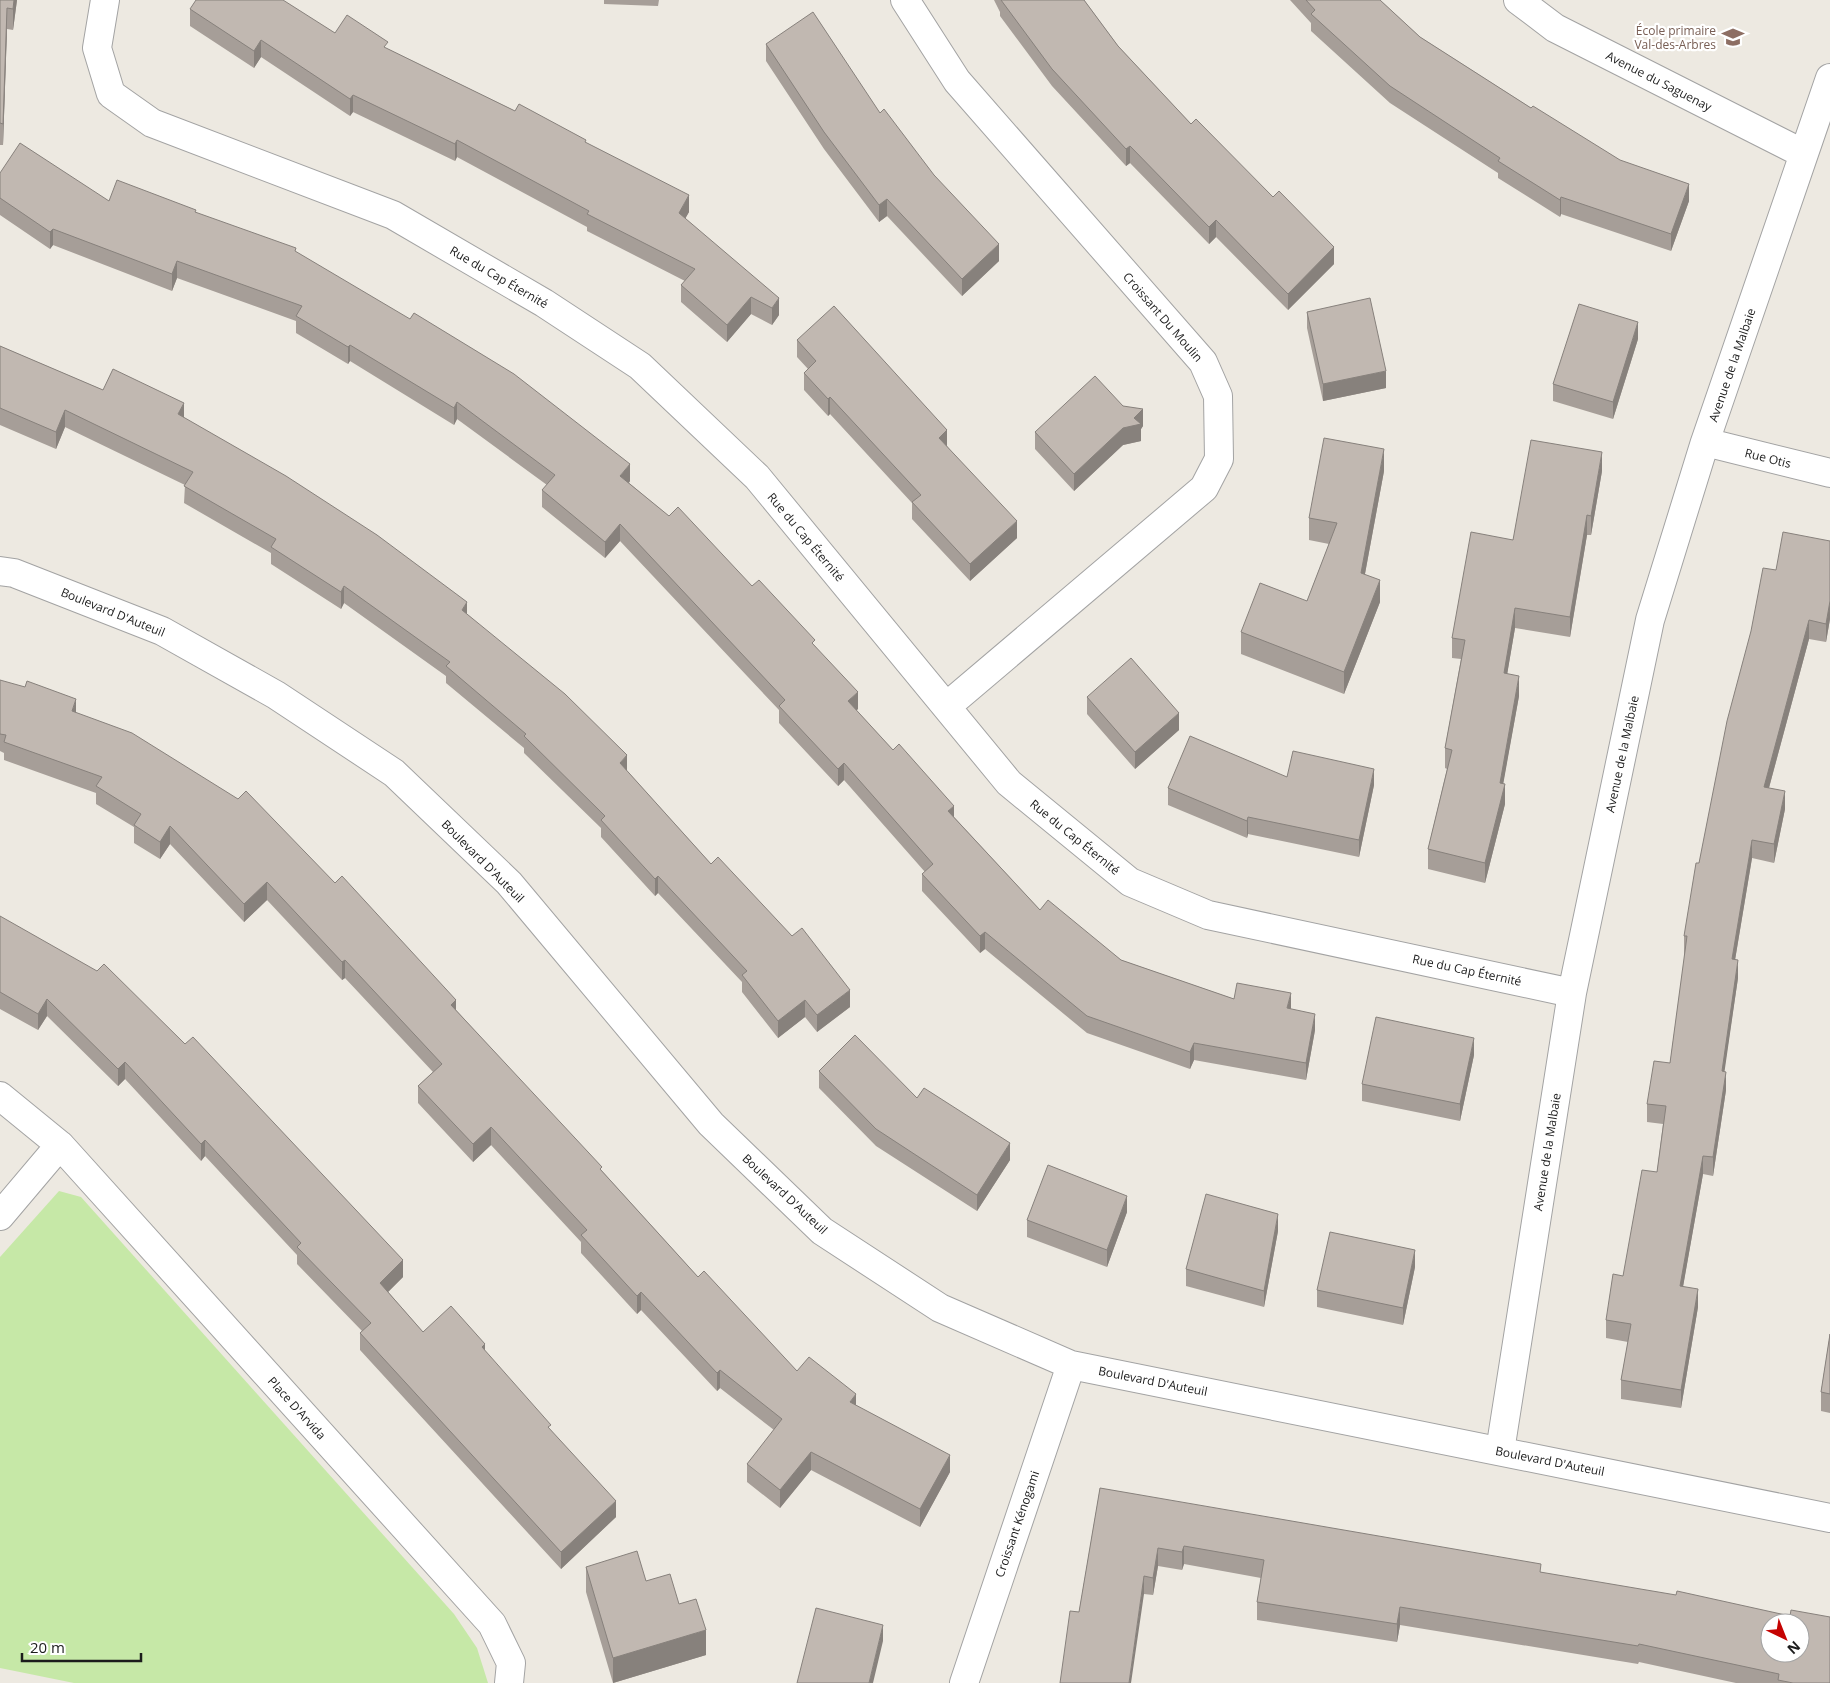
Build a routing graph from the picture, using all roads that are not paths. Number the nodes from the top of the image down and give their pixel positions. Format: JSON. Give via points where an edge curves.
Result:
{"nodes":[{"id":1,"x":106,"y":0,"type":"edge"},
{"id":2,"x":905,"y":0,"type":"edge"},
{"id":3,"x":1518,"y":0,"type":"edge"},
{"id":4,"x":1830,"y":78,"type":"edge"},
{"id":5,"x":1804,"y":154,"type":"junction"},
{"id":6,"x":1705,"y":442,"type":"junction"},
{"id":7,"x":1830,"y":474,"type":"edge"},
{"id":8,"x":0,"y":571,"type":"edge"},
{"id":9,"x":946,"y":706,"type":"junction"},
{"id":10,"x":1572,"y":992,"type":"junction"},
{"id":11,"x":0,"y":1096,"type":"edge"},
{"id":12,"x":60,"y":1145,"type":"junction"},
{"id":13,"x":0,"y":1216,"type":"edge"},
{"id":14,"x":1071,"y":1365,"type":"junction"},
{"id":15,"x":1500,"y":1451,"type":"junction"},
{"id":16,"x":1830,"y":1518,"type":"edge"},
{"id":17,"x":509,"y":1683,"type":"edge"},
{"id":18,"x":964,"y":1683,"type":"edge"}],
"edges":[{"from":1,"to":9,"type":"street","name":"Rue du Cap Éternité","via":[[97,48],[111,94],[152,123],[393,215],[544,303],[640,366],[757,477]]},
{"from":2,"to":9,"type":"street","name":"Croissant Du Moulin","via":[[957,81],[1202,362],[1218,396],[1219,459],[1204,488]]},
{"from":3,"to":5,"type":"street","name":"Avenue du Saguenay","via":[[1555,28]]},
{"from":4,"to":5,"type":"street","name":"Avenue de la Malbaie"},
{"from":5,"to":6,"type":"street","name":"Avenue de la Malbaie"},
{"from":6,"to":7,"type":"street","name":"Rue Otis"},
{"from":6,"to":10,"type":"street","name":"Avenue de la Malbaie","via":[[1650,620]]},
{"from":8,"to":14,"type":"street","name":"Boulevard D'Auteuil","via":[[14,573],[162,631],[276,696],[394,773],[509,883],[711,1124],[822,1231],[940,1308]]},
{"from":9,"to":10,"type":"street","name":"Rue du Cap Éternité","via":[[1009,784],[1130,882],[1208,916]]},
{"from":10,"to":15,"type":"street","name":"Avenue de la Malbaie"},
{"from":11,"to":12,"type":"street","name":"Place D'Arvida"},
{"from":12,"to":13,"type":"street"},
{"from":12,"to":17,"type":"street","name":"Place D'Arvida","via":[[492,1624],[511,1663]]},
{"from":14,"to":15,"type":"street","name":"Boulevard D'Auteuil"},
{"from":14,"to":18,"type":"street","name":"Croissant Kénogami"},
{"from":15,"to":16,"type":"street","name":"Boulevard D'Auteuil"}]}
